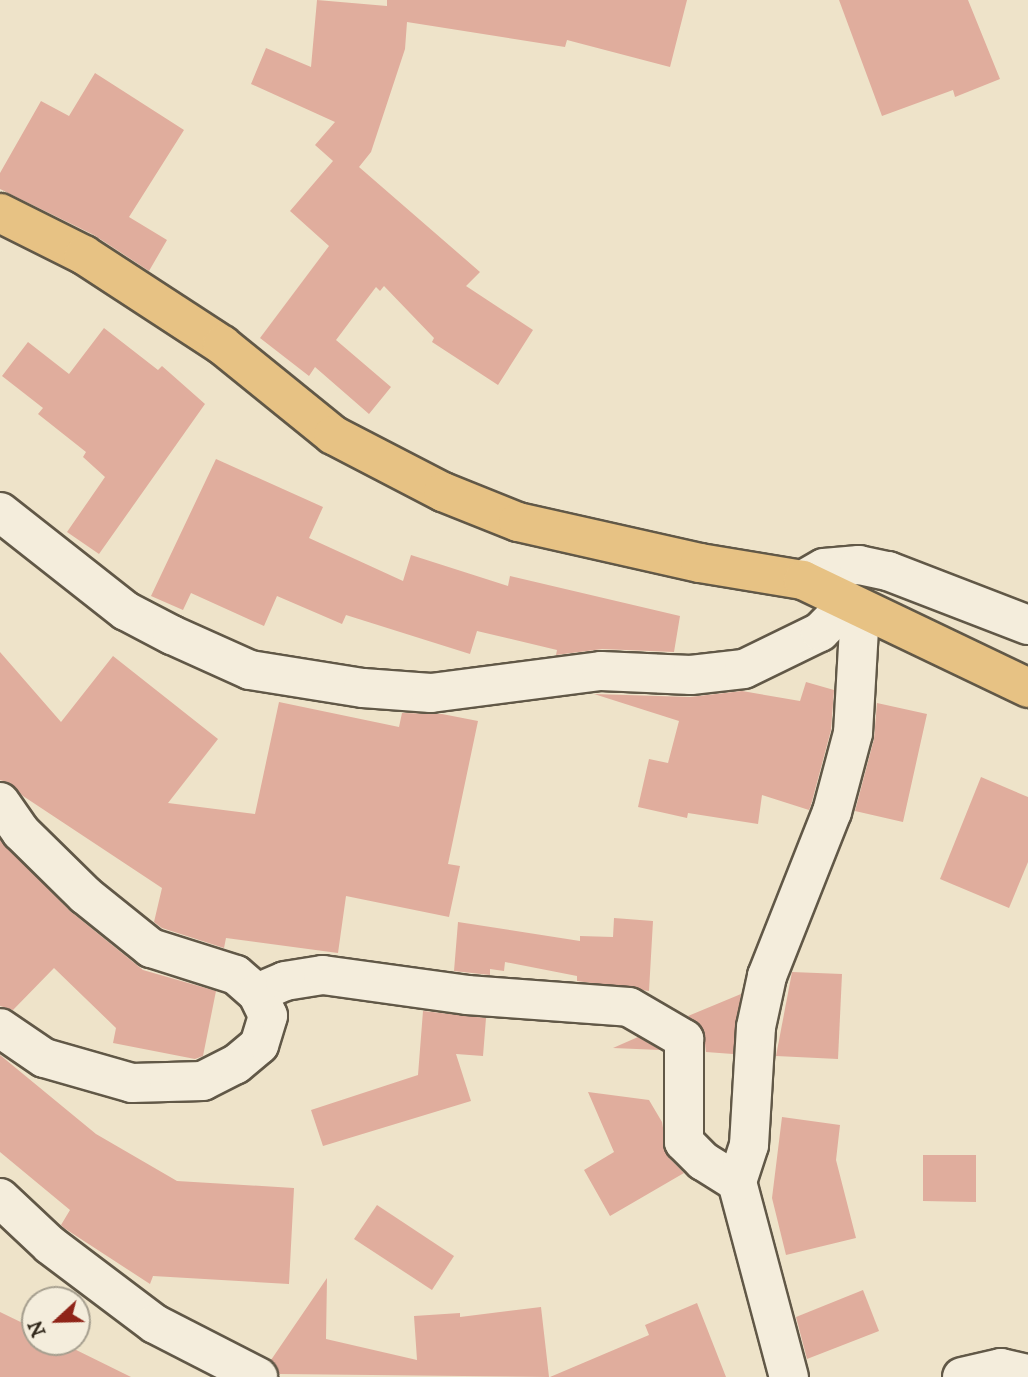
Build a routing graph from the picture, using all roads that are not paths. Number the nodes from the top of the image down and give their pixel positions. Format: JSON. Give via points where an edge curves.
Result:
{"nodes":[{"id":1,"x":0,"y":213,"type":"edge"},
{"id":2,"x":0,"y":512,"type":"edge"},
{"id":3,"x":803,"y":580,"type":"junction"},
{"id":4,"x":854,"y":607,"type":"junction"},
{"id":5,"x":1028,"y":625,"type":"edge"},
{"id":6,"x":1028,"y":688,"type":"edge"},
{"id":7,"x":0,"y":802,"type":"edge"},
{"id":8,"x":257,"y":993,"type":"junction"},
{"id":9,"x":0,"y":1028,"type":"edge"},
{"id":10,"x":737,"y":1182,"type":"junction"},
{"id":11,"x":0,"y":1198,"type":"edge"},
{"id":12,"x":1028,"y":1374,"type":"edge"},
{"id":13,"x":258,"y":1377,"type":"edge"},
{"id":14,"x":789,"y":1377,"type":"edge"},
{"id":15,"x":962,"y":1377,"type":"edge"}],
"edges":[{"from":1,"to":3,"type":"highway","via":[[84,255],[222,345],[333,435],[443,492],[519,522],[700,564]]},
{"from":2,"to":4,"type":"street","via":[[125,611],[250,670],[316,683],[431,693],[601,671],[691,675],[744,669],[820,632]]},
{"from":3,"to":4,"type":"highway"},
{"from":3,"to":5,"type":"street","via":[[824,568],[859,565],[888,571]]},
{"from":4,"to":6,"type":"highway"},
{"from":4,"to":10,"type":"street","via":[[853,733],[832,812],[767,975],[756,1027],[749,1145]]},
{"from":7,"to":8,"type":"street","via":[[21,832],[85,895],[151,948],[236,975]]},
{"from":8,"to":9,"type":"street","via":[[268,1016],[259,1045],[236,1064],[203,1081],[132,1083],[44,1058]]},
{"from":8,"to":10,"type":"street","via":[[285,981],[323,975],[467,995],[629,1007],[684,1039],[684,1142],[703,1161]]},
{"from":10,"to":14,"type":"street"},
{"from":11,"to":13,"type":"street","via":[[50,1245],[155,1324]]},
{"from":12,"to":15,"type":"street","via":[[1001,1368]]}]}
